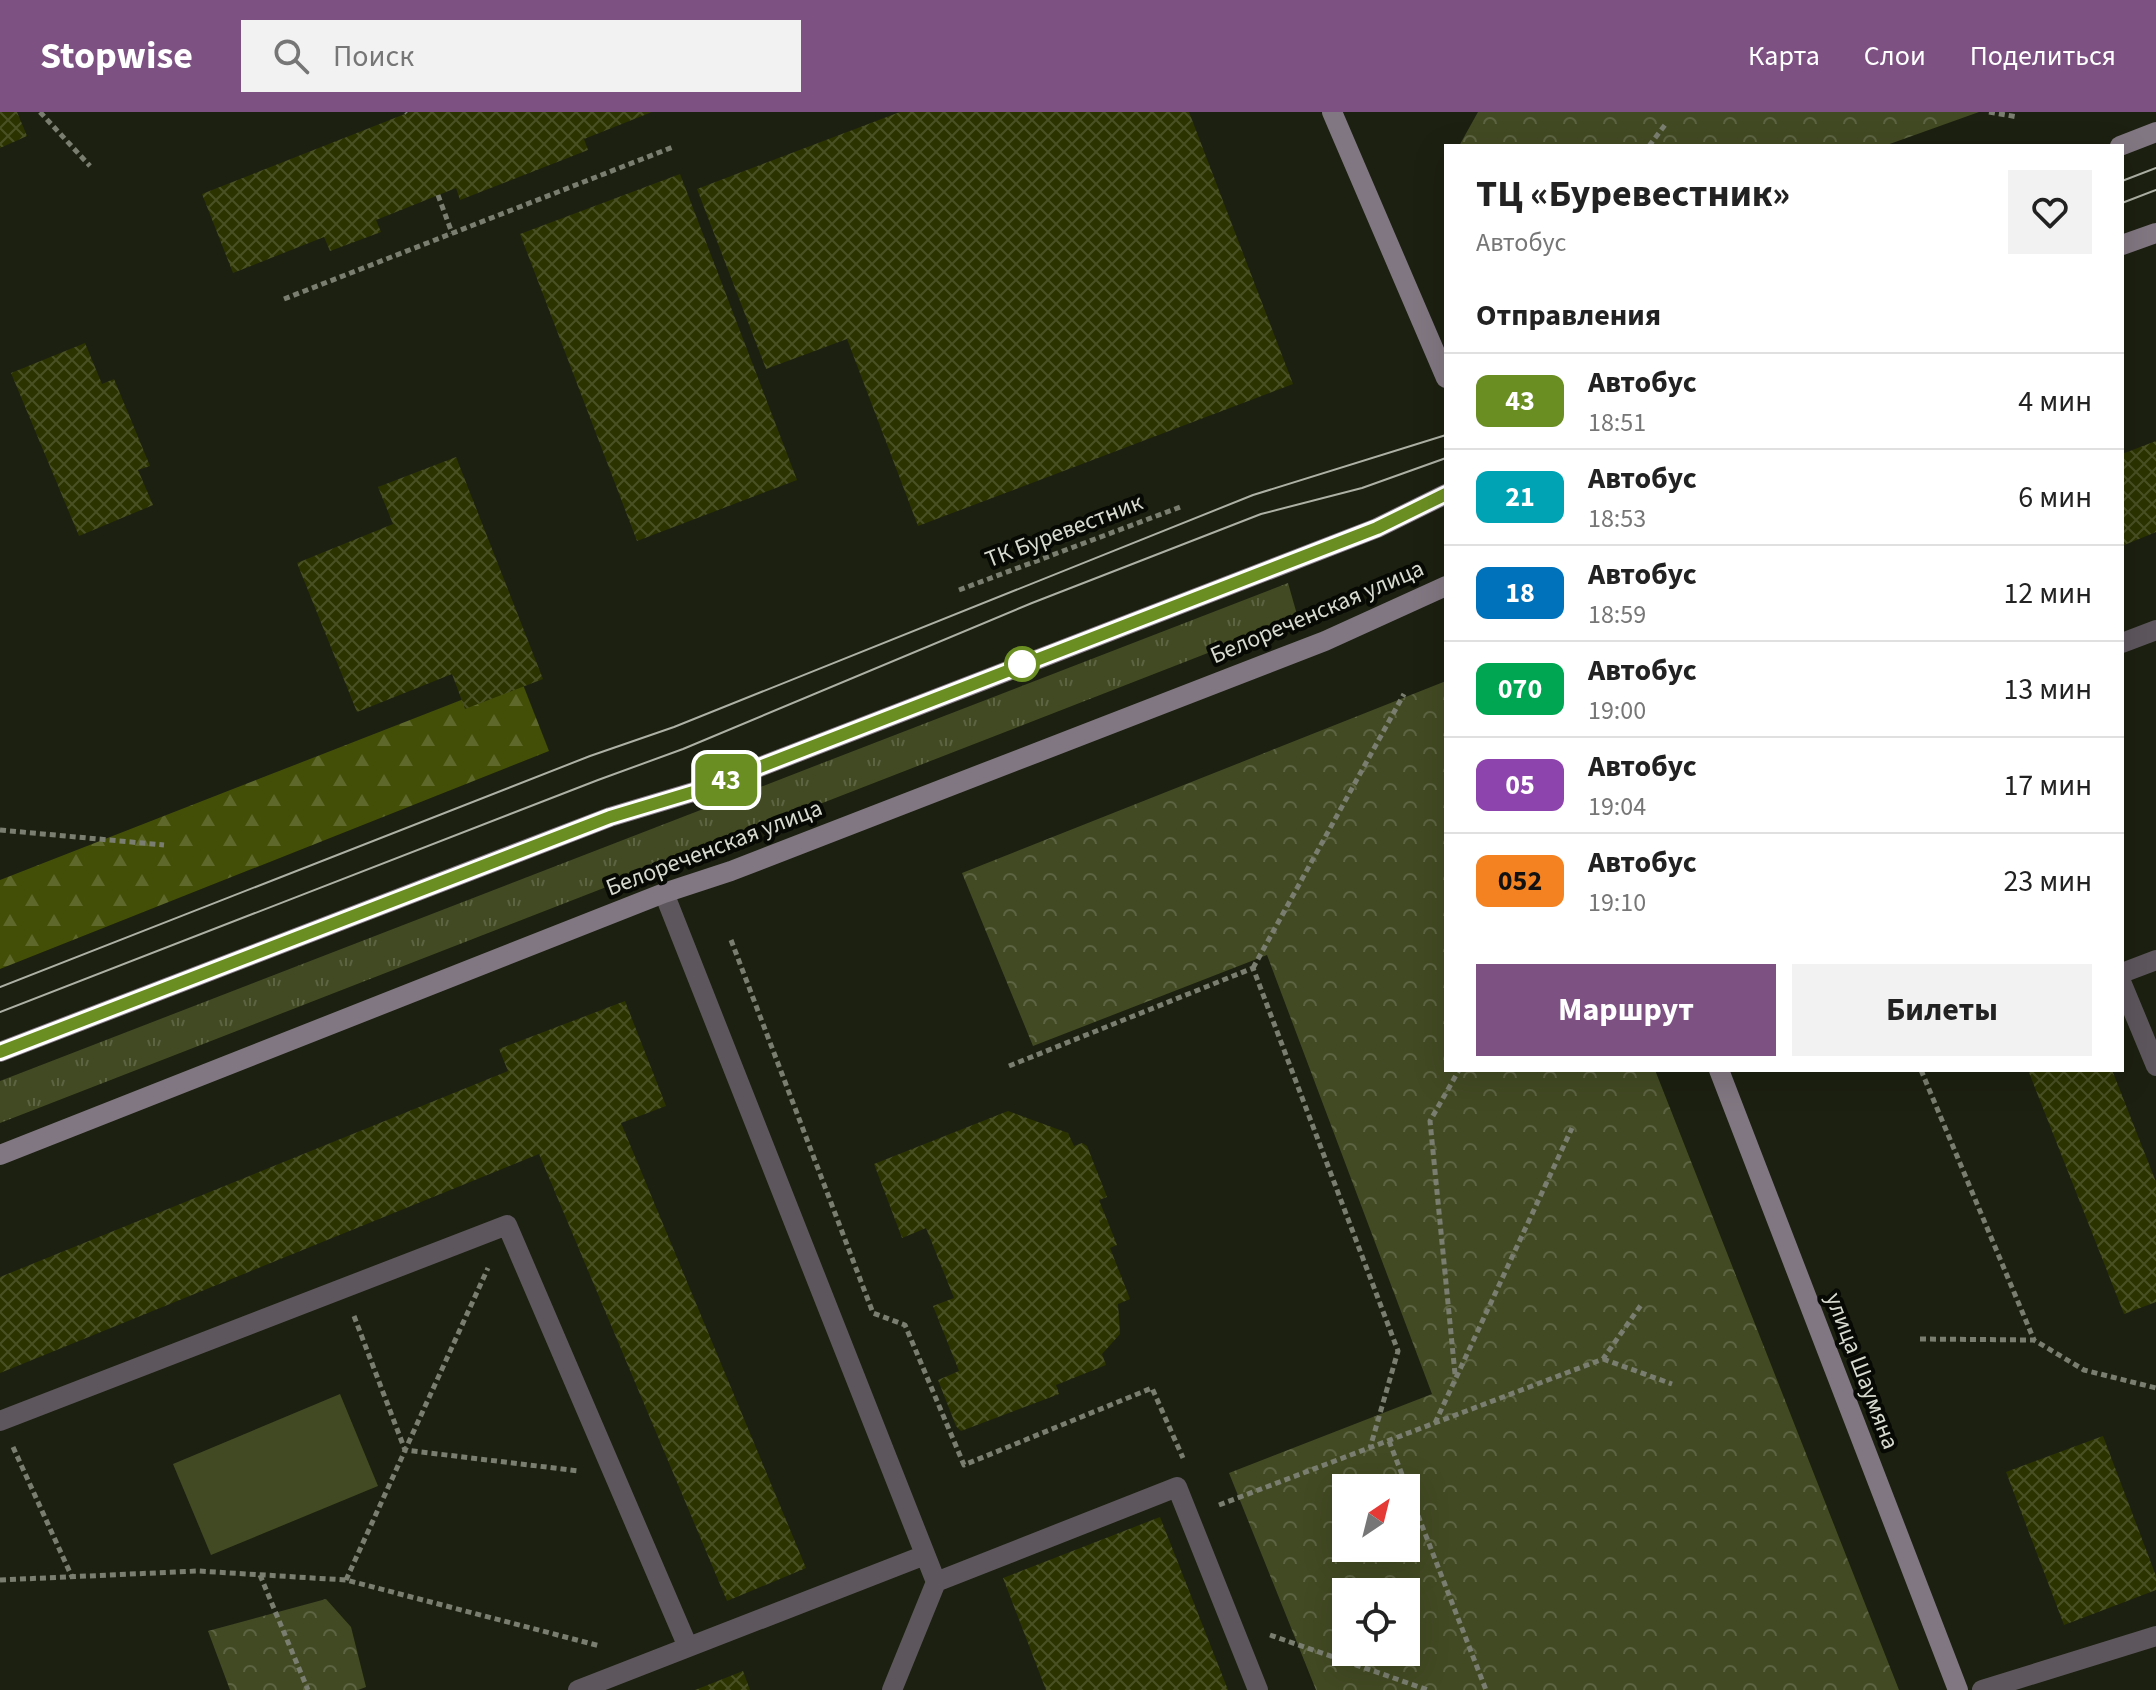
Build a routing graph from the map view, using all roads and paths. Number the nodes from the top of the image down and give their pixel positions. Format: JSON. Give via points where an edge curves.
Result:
{"nodes":[{"id":1,"x":40,"y":112,"type":"edge"},
{"id":2,"x":1332,"y":112,"type":"edge"},
{"id":3,"x":1989,"y":112,"type":"edge"},
{"id":4,"x":2018,"y":117,"type":"dead end"},
{"id":5,"x":1665,"y":125,"type":"dead end"},
{"id":6,"x":2156,"y":132,"type":"edge"},
{"id":7,"x":1651,"y":144,"type":"edge"},
{"id":8,"x":2124,"y":144,"type":"edge"},
{"id":9,"x":673,"y":147,"type":"dead end"},
{"id":10,"x":90,"y":166,"type":"dead end"},
{"id":11,"x":438,"y":195,"type":"dead end"},
{"id":12,"x":452,"y":233,"type":"junction"},
{"id":13,"x":2156,"y":233,"type":"edge"},
{"id":14,"x":2124,"y":244,"type":"edge"},
{"id":15,"x":284,"y":299,"type":"dead end"},
{"id":16,"x":1444,"y":373,"type":"edge"},
{"id":17,"x":1444,"y":495,"type":"edge"},
{"id":18,"x":1183,"y":506,"type":"dead end"},
{"id":19,"x":1444,"y":587,"type":"edge"},
{"id":20,"x":959,"y":590,"type":"dead end"},
{"id":21,"x":2156,"y":630,"type":"edge"},
{"id":22,"x":2124,"y":642,"type":"edge"},
{"id":23,"x":1404,"y":694,"type":"dead end"},
{"id":24,"x":0,"y":830,"type":"edge"},
{"id":25,"x":164,"y":845,"type":"dead end"},
{"id":26,"x":664,"y":893,"type":"junction"},
{"id":27,"x":731,"y":940,"type":"dead end"},
{"id":28,"x":2156,"y":960,"type":"edge"},
{"id":29,"x":1253,"y":968,"type":"junction"},
{"id":30,"x":2124,"y":972,"type":"edge"},
{"id":31,"x":2124,"y":989,"type":"edge"},
{"id":32,"x":0,"y":1052,"type":"edge"},
{"id":33,"x":1009,"y":1066,"type":"dead end"},
{"id":34,"x":2156,"y":1066,"type":"edge"},
{"id":35,"x":1458,"y":1072,"type":"edge"},
{"id":36,"x":1720,"y":1072,"type":"edge"},
{"id":37,"x":1922,"y":1072,"type":"edge"},
{"id":38,"x":1572,"y":1128,"type":"dead end"},
{"id":39,"x":0,"y":1155,"type":"edge"},
{"id":40,"x":507,"y":1225,"type":"junction"},
{"id":41,"x":343,"y":1289,"type":"junction"},
{"id":42,"x":1641,"y":1305,"type":"dead end"},
{"id":43,"x":1920,"y":1339,"type":"dead end"},
{"id":44,"x":2034,"y":1340,"type":"junction"},
{"id":45,"x":1603,"y":1359,"type":"junction"},
{"id":46,"x":1455,"y":1375,"type":"junction"},
{"id":47,"x":1672,"y":1384,"type":"dead end"},
{"id":48,"x":2156,"y":1388,"type":"edge"},
{"id":49,"x":0,"y":1421,"type":"edge"},
{"id":50,"x":1435,"y":1423,"type":"junction"},
{"id":51,"x":1389,"y":1441,"type":"junction"},
{"id":52,"x":1370,"y":1448,"type":"junction"},
{"id":53,"x":405,"y":1450,"type":"junction"},
{"id":54,"x":1188,"y":1470,"type":"dead end"},
{"id":55,"x":614,"y":1475,"type":"junction"},
{"id":56,"x":1188,"y":1517,"type":"junction"},
{"id":57,"x":925,"y":1555,"type":"junction"},
{"id":58,"x":260,"y":1575,"type":"junction"},
{"id":59,"x":72,"y":1577,"type":"junction"},
{"id":60,"x":0,"y":1580,"type":"edge"},
{"id":61,"x":346,"y":1580,"type":"junction"},
{"id":62,"x":936,"y":1582,"type":"junction"},
{"id":63,"x":1230,"y":1621,"type":"junction"},
{"id":64,"x":2156,"y":1636,"type":"edge"},
{"id":65,"x":688,"y":1647,"type":"junction"},
{"id":66,"x":655,"y":1660,"type":"junction"},
{"id":67,"x":308,"y":1690,"type":"edge"},
{"id":68,"x":578,"y":1690,"type":"edge"},
{"id":69,"x":892,"y":1690,"type":"edge"},
{"id":70,"x":1258,"y":1690,"type":"edge"},
{"id":71,"x":1428,"y":1690,"type":"edge"},
{"id":72,"x":1486,"y":1690,"type":"edge"},
{"id":73,"x":1958,"y":1690,"type":"edge"},
{"id":74,"x":1982,"y":1690,"type":"edge"}],
"edges":[{"from":1,"to":10,"type":"path"},
{"from":2,"to":16,"type":"street"},
{"from":3,"to":4,"type":"path"},
{"from":5,"to":7,"type":"path"},
{"from":6,"to":8,"type":"street"},
{"from":9,"to":12,"type":"path"},
{"from":11,"to":12,"type":"path"},
{"from":12,"to":15,"type":"path"},
{"from":13,"to":14,"type":"street"},
{"from":17,"to":32,"type":"street","via":[[1377,528],[700,790],[610,817]]},
{"from":18,"to":20,"type":"path","name":"ТК Буревестник"},
{"from":19,"to":26,"type":"street","name":"Белореченская улица","via":[[1325,641]]},
{"from":21,"to":22,"type":"lane"},
{"from":23,"to":29,"type":"path"},
{"from":24,"to":25,"type":"path"},
{"from":26,"to":39,"type":"street","name":"Белореченская улица"},
{"from":26,"to":57,"type":"lane"},
{"from":27,"to":54,"type":"path","via":[[873,1313],[905,1325],[964,1465],[1152,1388]]},
{"from":28,"to":30,"type":"lane"},
{"from":29,"to":33,"type":"path"},
{"from":29,"to":52,"type":"path","via":[[1398,1351]]},
{"from":31,"to":34,"type":"lane"},
{"from":35,"to":46,"type":"path","via":[[1430,1121]]},
{"from":36,"to":73,"type":"street","name":"улица Шаумяна"},
{"from":37,"to":44,"type":"path"},
{"from":38,"to":46,"type":"path"},
{"from":40,"to":41,"type":"lane"},
{"from":40,"to":53,"type":"path"},
{"from":40,"to":55,"type":"lane"},
{"from":41,"to":49,"type":"lane"},
{"from":41,"to":53,"type":"path"},
{"from":42,"to":45,"type":"path"},
{"from":43,"to":44,"type":"path"},
{"from":44,"to":48,"type":"path","via":[[2084,1370]]},
{"from":45,"to":47,"type":"path"},
{"from":45,"to":50,"type":"path"},
{"from":46,"to":50,"type":"path"},
{"from":49,"to":59,"type":"path"},
{"from":50,"to":51,"type":"path"},
{"from":51,"to":52,"type":"path"},
{"from":51,"to":72,"type":"path"},
{"from":52,"to":56,"type":"path"},
{"from":53,"to":55,"type":"path"},
{"from":53,"to":61,"type":"path"},
{"from":55,"to":65,"type":"lane"},
{"from":56,"to":62,"type":"lane","via":[[1177,1487]]},
{"from":56,"to":63,"type":"lane"},
{"from":57,"to":62,"type":"lane"},
{"from":57,"to":65,"type":"lane"},
{"from":58,"to":59,"type":"path","via":[[198,1571]]},
{"from":58,"to":61,"type":"path"},
{"from":58,"to":67,"type":"path"},
{"from":59,"to":60,"type":"path"},
{"from":61,"to":66,"type":"path"},
{"from":62,"to":69,"type":"lane"},
{"from":63,"to":70,"type":"lane"},
{"from":63,"to":71,"type":"path"},
{"from":64,"to":74,"type":"lane"},
{"from":65,"to":66,"type":"lane"},
{"from":66,"to":68,"type":"lane"}]}
